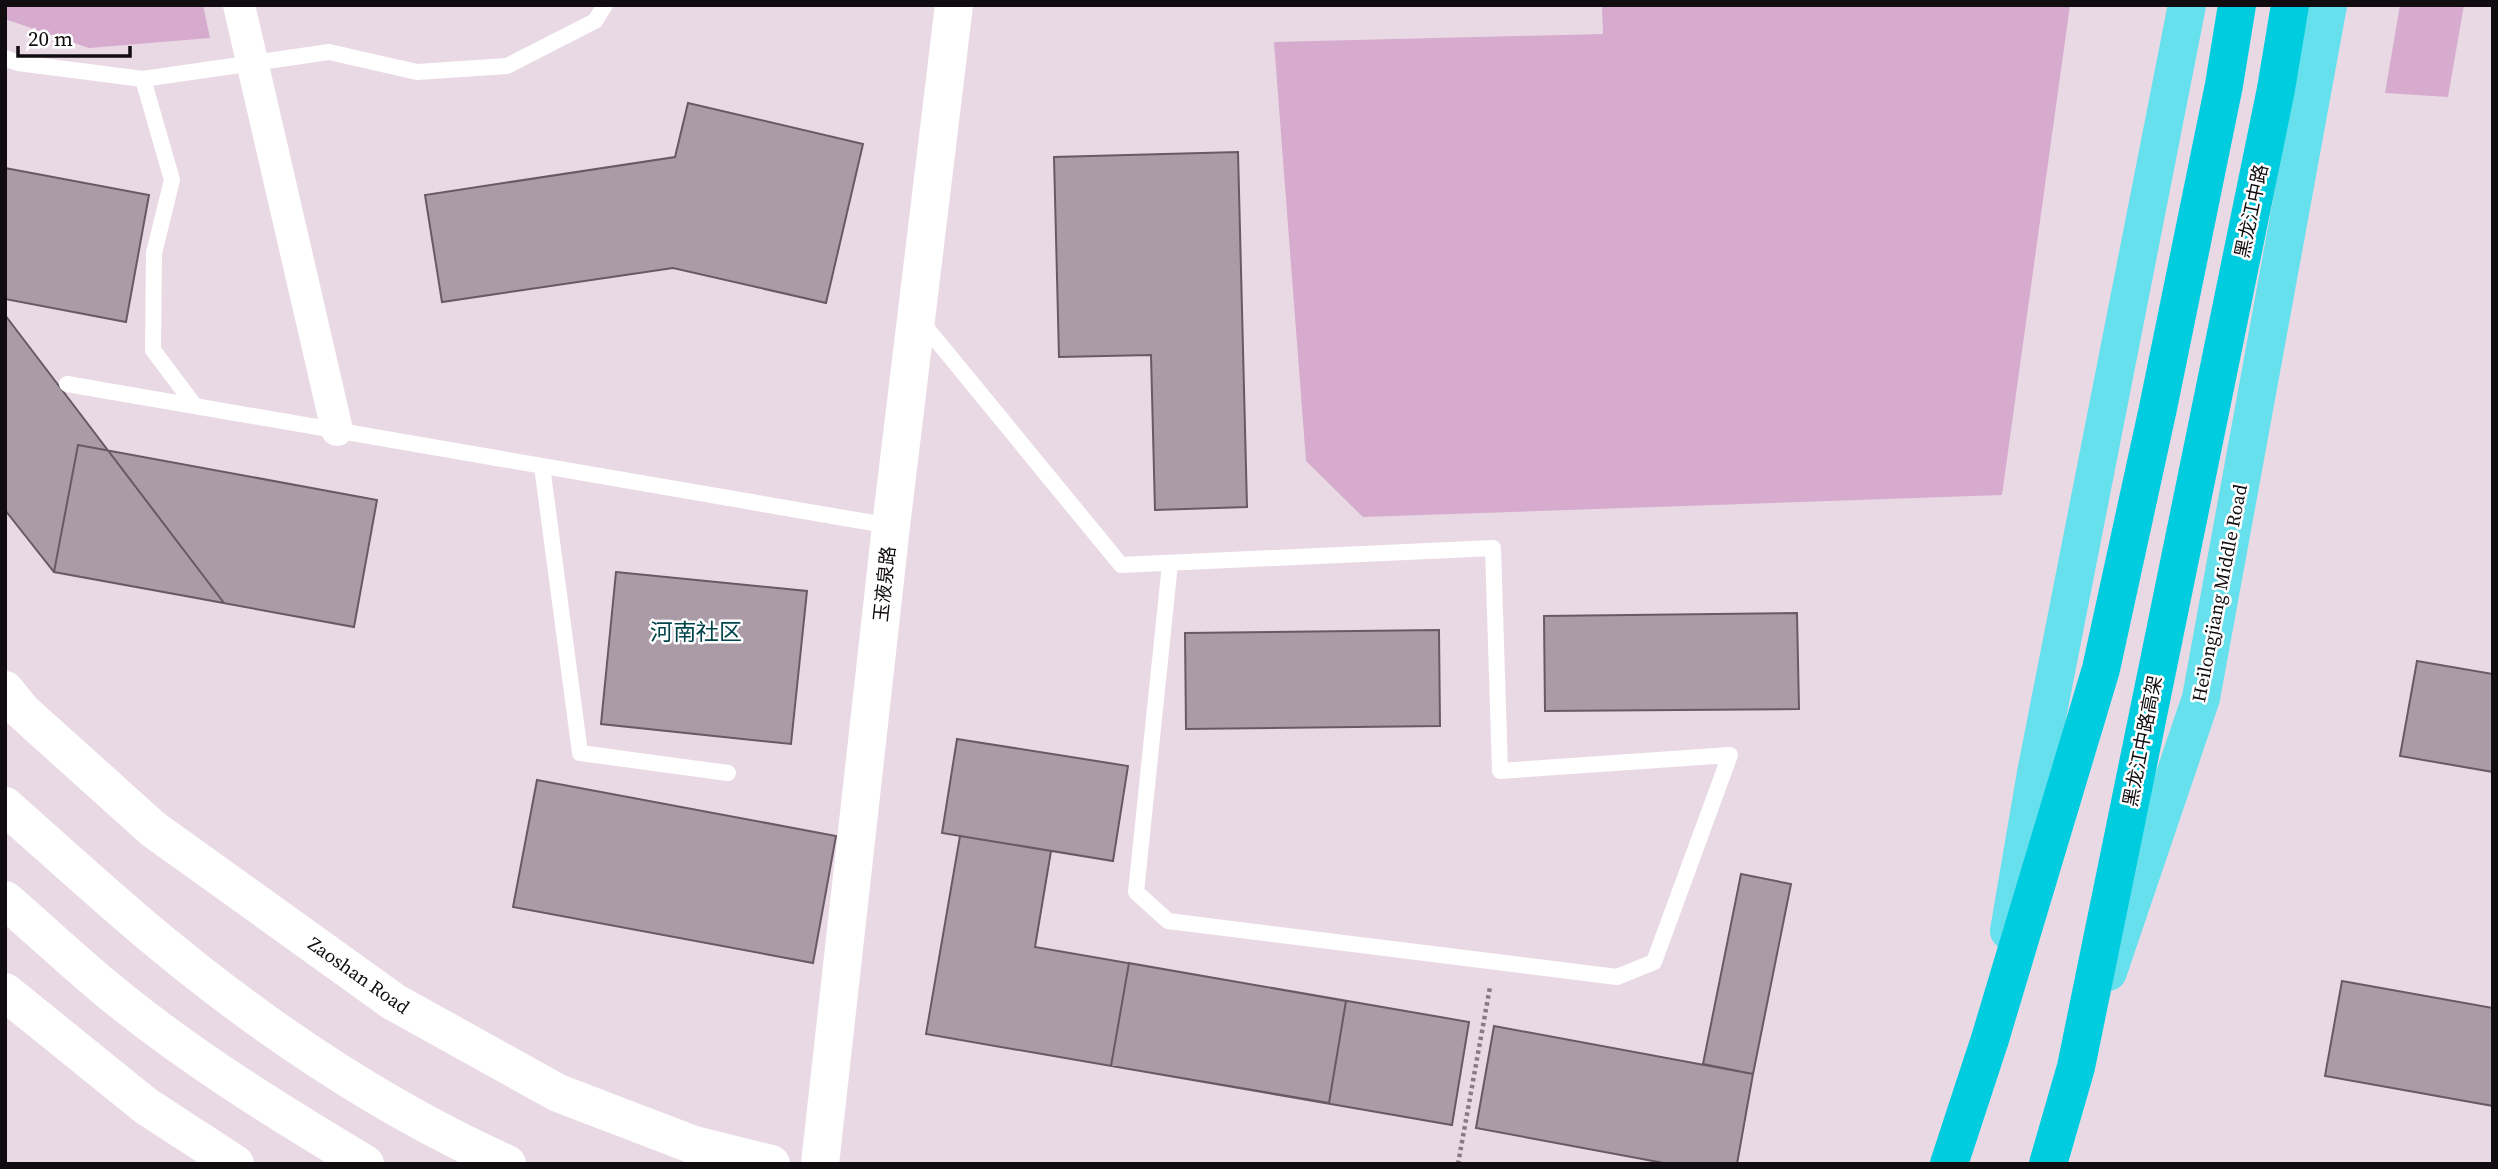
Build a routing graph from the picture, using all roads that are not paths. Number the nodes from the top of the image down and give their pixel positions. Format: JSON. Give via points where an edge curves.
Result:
{"nodes":[{"id":1,"x":239,"y":5,"type":"edge"},
{"id":2,"x":604,"y":5,"type":"edge"},
{"id":3,"x":954,"y":5,"type":"edge"},
{"id":4,"x":2188,"y":5,"type":"edge"},
{"id":5,"x":2237,"y":5,"type":"edge"},
{"id":6,"x":2290,"y":5,"type":"edge"},
{"id":7,"x":2328,"y":5,"type":"edge"},
{"id":8,"x":5,"y":58,"type":"edge"},
{"id":9,"x":253,"y":63,"type":"junction"},
{"id":10,"x":143,"y":79,"type":"junction"},
{"id":11,"x":916,"y":315,"type":"junction"},
{"id":12,"x":67,"y":384,"type":"dead end"},
{"id":13,"x":195,"y":406,"type":"junction"},
{"id":14,"x":2209,"y":416,"type":"joint"},
{"id":15,"x":337,"y":430,"type":"junction"},
{"id":16,"x":542,"y":466,"type":"junction"},
{"id":17,"x":891,"y":526,"type":"junction"},
{"id":18,"x":1170,"y":564,"type":"junction"},
{"id":19,"x":5,"y":690,"type":"edge"},
{"id":20,"x":728,"y":773,"type":"dead end"},
{"id":21,"x":5,"y":806,"type":"edge"},
{"id":22,"x":5,"y":900,"type":"edge"},
{"id":23,"x":5,"y":992,"type":"edge"},
{"id":24,"x":1990,"y":1039,"type":"junction"},
{"id":25,"x":2076,"y":1067,"type":"junction"},
{"id":26,"x":235,"y":1164,"type":"edge"},
{"id":27,"x":365,"y":1164,"type":"edge"},
{"id":28,"x":507,"y":1164,"type":"edge"},
{"id":29,"x":771,"y":1164,"type":"edge"},
{"id":30,"x":820,"y":1164,"type":"edge"},
{"id":31,"x":1950,"y":1164,"type":"edge"},
{"id":32,"x":2048,"y":1164,"type":"edge"}],
"edges":[{"from":1,"to":9,"type":"street"},
{"from":2,"to":9,"type":"lane","via":[[595,21],[507,66],[417,72],[329,52]]},
{"from":3,"to":11,"type":"street","name":"玉液泉路"},
{"from":4,"to":24,"type":"main road","via":[[2039,759]]},
{"from":5,"to":24,"type":"highway","via":[[2101,669]]},
{"from":6,"to":14,"type":"highway","name":"黑龙江中路"},
{"from":7,"to":25,"type":"main road","name":"Heilongjiang Middle Road","via":[[2201,698]]},
{"from":8,"to":10,"type":"lane"},
{"from":9,"to":10,"type":"lane"},
{"from":9,"to":15,"type":"street"},
{"from":10,"to":13,"type":"lane","via":[[172,180],[153,253],[153,351]]},
{"from":11,"to":17,"type":"street","name":"玉液泉路"},
{"from":11,"to":18,"type":"lane","via":[[1121,565]]},
{"from":12,"to":13,"type":"lane"},
{"from":13,"to":15,"type":"lane"},
{"from":14,"to":25,"type":"highway","name":"黑龙江中路高架"},
{"from":15,"to":16,"type":"lane"},
{"from":16,"to":17,"type":"lane"},
{"from":16,"to":20,"type":"lane","via":[[580,753]]},
{"from":17,"to":30,"type":"street","name":"玉液泉路"},
{"from":18,"to":18,"type":"lane","via":[[1493,548],[1500,771],[1730,755],[1654,962],[1617,977],[1168,921],[1136,892]]},
{"from":19,"to":29,"type":"street","name":"Zaoshan Road","via":[[22,711],[153,829],[394,1002],[558,1093],[694,1145]]},
{"from":21,"to":28,"type":"street","via":[[141,926],[320,1061],[449,1138]]},
{"from":22,"to":27,"type":"street","via":[[110,992],[192,1054]]},
{"from":23,"to":26,"type":"street","via":[[145,1106]]},
{"from":24,"to":31,"type":"highway"},
{"from":25,"to":32,"type":"highway","name":"Heilongjiang Middle Road"}]}
